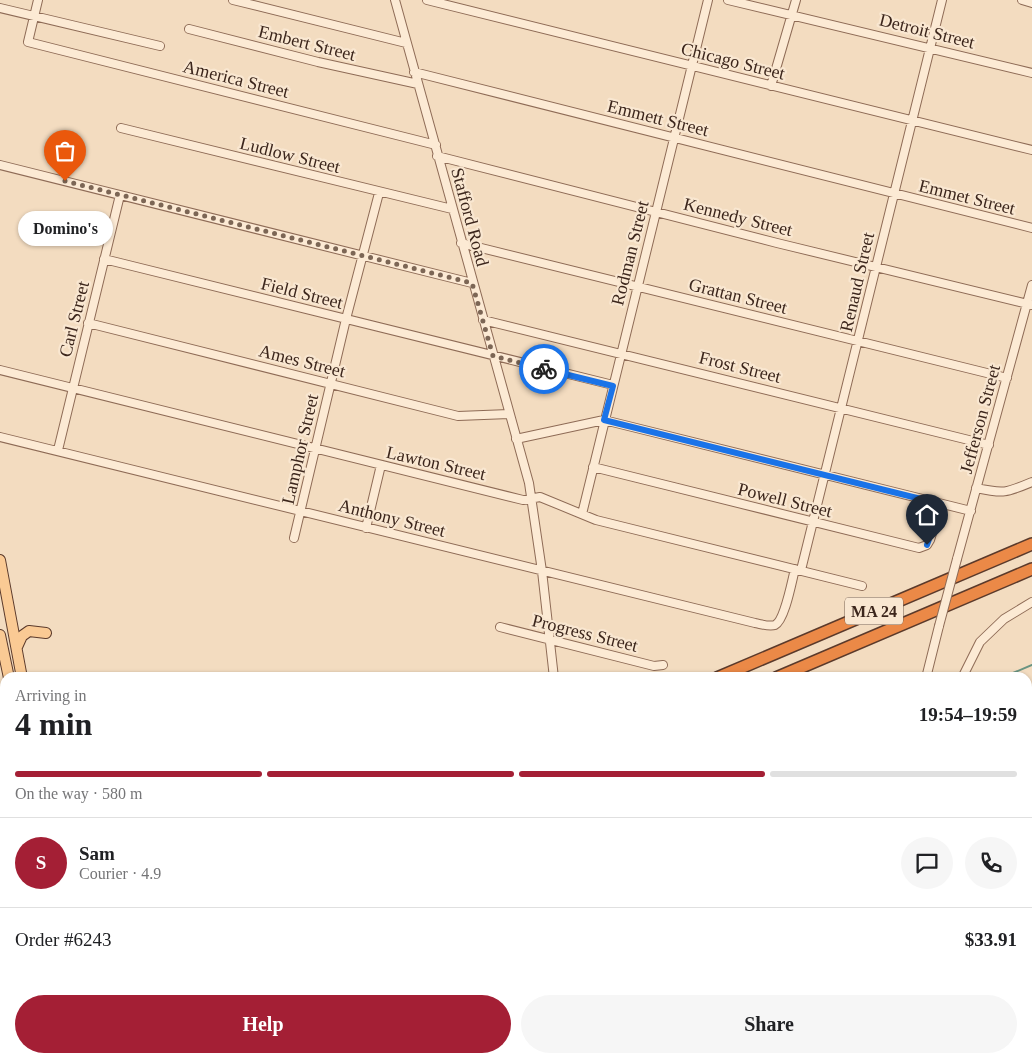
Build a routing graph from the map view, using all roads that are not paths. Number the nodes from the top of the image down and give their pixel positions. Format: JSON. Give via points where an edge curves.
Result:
{"nodes":[{"id":1,"x":38,"y":0,"type":"edge"},
{"id":2,"x":233,"y":0,"type":"edge"},
{"id":3,"x":395,"y":0,"type":"edge"},
{"id":4,"x":427,"y":0,"type":"edge"},
{"id":5,"x":708,"y":0,"type":"edge"},
{"id":6,"x":728,"y":0,"type":"edge"},
{"id":7,"x":796,"y":0,"type":"edge"},
{"id":8,"x":942,"y":0,"type":"edge"},
{"id":9,"x":1022,"y":0,"type":"edge"},
{"id":10,"x":1032,"y":3,"type":"edge"},
{"id":11,"x":0,"y":8,"type":"edge"},
{"id":12,"x":791,"y":14,"type":"junction"},
{"id":13,"x":34,"y":17,"type":"junction"},
{"id":14,"x":189,"y":29,"type":"dead end"},
{"id":15,"x":406,"y":43,"type":"junction"},
{"id":16,"x":160,"y":46,"type":"dead end"},
{"id":17,"x":930,"y":47,"type":"junction"},
{"id":18,"x":691,"y":66,"type":"junction"},
{"id":19,"x":414,"y":72,"type":"junction"},
{"id":20,"x":1032,"y":73,"type":"edge"},
{"id":21,"x":418,"y":84,"type":"junction"},
{"id":22,"x":771,"y":86,"type":"junction"},
{"id":23,"x":913,"y":120,"type":"junction"},
{"id":24,"x":122,"y":128,"type":"dead end"},
{"id":25,"x":674,"y":137,"type":"junction"},
{"id":26,"x":436,"y":145,"type":"junction"},
{"id":27,"x":1032,"y":150,"type":"edge"},
{"id":28,"x":437,"y":156,"type":"junction"},
{"id":29,"x":0,"y":165,"type":"edge"},
{"id":30,"x":379,"y":193,"type":"junction"},
{"id":31,"x":894,"y":194,"type":"junction"},
{"id":32,"x":120,"y":195,"type":"junction"},
{"id":33,"x":452,"y":210,"type":"junction"},
{"id":34,"x":657,"y":212,"type":"junction"},
{"id":35,"x":1032,"y":228,"type":"edge"},
{"id":36,"x":461,"y":243,"type":"junction"},
{"id":37,"x":363,"y":255,"type":"junction"},
{"id":38,"x":104,"y":259,"type":"junction"},
{"id":39,"x":876,"y":267,"type":"junction"},
{"id":40,"x":472,"y":283,"type":"junction"},
{"id":41,"x":1032,"y":285,"type":"edge"},
{"id":42,"x":637,"y":286,"type":"junction"},
{"id":43,"x":1030,"y":304,"type":"edge"},
{"id":44,"x":346,"y":320,"type":"junction"},
{"id":45,"x":483,"y":320,"type":"junction"},
{"id":46,"x":88,"y":324,"type":"junction"},
{"id":47,"x":858,"y":342,"type":"junction"},
{"id":48,"x":621,"y":352,"type":"junction"},
{"id":49,"x":493,"y":356,"type":"junction"},
{"id":50,"x":0,"y":370,"type":"edge"},
{"id":51,"x":1007,"y":378,"type":"junction"},
{"id":52,"x":331,"y":384,"type":"junction"},
{"id":53,"x":613,"y":386,"type":"junction"},
{"id":54,"x":72,"y":389,"type":"junction"},
{"id":55,"x":842,"y":409,"type":"junction"},
{"id":56,"x":509,"y":414,"type":"junction"},
{"id":57,"x":604,"y":420,"type":"junction"},
{"id":58,"x":0,"y":437,"type":"edge"},
{"id":59,"x":516,"y":439,"type":"junction"},
{"id":60,"x":988,"y":445,"type":"junction"},
{"id":61,"x":58,"y":450,"type":"junction"},
{"id":62,"x":315,"y":450,"type":"junction"},
{"id":63,"x":381,"y":465,"type":"junction"},
{"id":64,"x":593,"y":467,"type":"junction"},
{"id":65,"x":825,"y":475,"type":"junction"},
{"id":66,"x":1032,"y":482,"type":"edge"},
{"id":67,"x":976,"y":488,"type":"junction"},
{"id":68,"x":532,"y":498,"type":"junction"},
{"id":69,"x":941,"y":504,"type":"junction"},
{"id":70,"x":971,"y":510,"type":"junction"},
{"id":71,"x":301,"y":511,"type":"junction"},
{"id":72,"x":582,"y":514,"type":"junction"},
{"id":73,"x":814,"y":523,"type":"junction"},
{"id":74,"x":366,"y":528,"type":"junction"},
{"id":75,"x":294,"y":538,"type":"dead end"},
{"id":76,"x":1032,"y":544,"type":"edge"},
{"id":77,"x":0,"y":560,"type":"edge"},
{"id":78,"x":1032,"y":569,"type":"edge"},
{"id":79,"x":798,"y":570,"type":"junction"},
{"id":80,"x":542,"y":571,"type":"junction"},
{"id":81,"x":862,"y":586,"type":"dead end"},
{"id":82,"x":1032,"y":602,"type":"edge"},
{"id":83,"x":5,"y":608,"type":"edge"},
{"id":84,"x":776,"y":624,"type":"joint"},
{"id":85,"x":500,"y":627,"type":"dead end"},
{"id":86,"x":46,"y":633,"type":"dead end"},
{"id":87,"x":0,"y":635,"type":"edge"},
{"id":88,"x":550,"y":640,"type":"junction"},
{"id":89,"x":16,"y":648,"type":"junction"},
{"id":90,"x":663,"y":664,"type":"dead end"},
{"id":91,"x":8,"y":672,"type":"edge"},
{"id":92,"x":21,"y":672,"type":"edge"},
{"id":93,"x":553,"y":672,"type":"edge"},
{"id":94,"x":731,"y":672,"type":"edge"},
{"id":95,"x":790,"y":672,"type":"edge"},
{"id":96,"x":928,"y":672,"type":"edge"},
{"id":97,"x":965,"y":672,"type":"edge"}],
"edges":[{"from":1,"to":13,"type":"street"},
{"from":2,"to":15,"type":"street"},
{"from":3,"to":15,"type":"street","name":"Stafford Road"},
{"from":4,"to":18,"type":"street","name":"Chicago Street"},
{"from":5,"to":18,"type":"street","name":"Rodman Street"},
{"from":6,"to":12,"type":"street","name":"Detroit Street"},
{"from":7,"to":12,"type":"street"},
{"from":8,"to":17,"type":"street","name":"Renaud Street"},
{"from":9,"to":10,"type":"street"},
{"from":11,"to":13,"type":"street"},
{"from":12,"to":17,"type":"street","name":"Detroit Street"},
{"from":12,"to":22,"type":"street"},
{"from":13,"to":16,"type":"street"},
{"from":13,"to":26,"type":"street","name":"America Street","via":[[28,42]]},
{"from":14,"to":21,"type":"street","name":"Embert Street"},
{"from":15,"to":19,"type":"street","name":"Stafford Road"},
{"from":17,"to":20,"type":"street","name":"Detroit Street"},
{"from":17,"to":23,"type":"street","name":"Renaud Street"},
{"from":18,"to":22,"type":"street","name":"Chicago Street"},
{"from":18,"to":25,"type":"street","name":"Rodman Street"},
{"from":19,"to":21,"type":"street","name":"Stafford Road"},
{"from":19,"to":25,"type":"street","name":"Emmett Street"},
{"from":21,"to":26,"type":"street","name":"Stafford Road"},
{"from":22,"to":23,"type":"street","name":"Chicago Street"},
{"from":23,"to":27,"type":"street","name":"Chicago Street"},
{"from":23,"to":31,"type":"street","name":"Renaud Street"},
{"from":24,"to":30,"type":"street","name":"Ludlow Street"},
{"from":25,"to":31,"type":"street","name":"Emmett Street"},
{"from":25,"to":34,"type":"street","name":"Rodman Street"},
{"from":26,"to":28,"type":"street","name":"Stafford Road"},
{"from":28,"to":33,"type":"street","name":"Stafford Road"},
{"from":28,"to":34,"type":"street","name":"Kennedy Street"},
{"from":29,"to":32,"type":"street"},
{"from":30,"to":33,"type":"street","name":"Ludlow Street"},
{"from":30,"to":37,"type":"street","name":"Lamphor Street"},
{"from":31,"to":35,"type":"street","name":"Emmet Street"},
{"from":31,"to":39,"type":"street","name":"Renaud Street"},
{"from":32,"to":37,"type":"street"},
{"from":32,"to":38,"type":"street","name":"Carl Street"},
{"from":33,"to":36,"type":"street","name":"Stafford Road"},
{"from":34,"to":39,"type":"street","name":"Kennedy Street"},
{"from":34,"to":42,"type":"street","name":"Rodman Street"},
{"from":36,"to":40,"type":"street","name":"Stafford Road"},
{"from":36,"to":42,"type":"street","name":"Grattan Street"},
{"from":37,"to":40,"type":"street"},
{"from":37,"to":44,"type":"street","name":"Lamphor Street"},
{"from":38,"to":44,"type":"street","name":"Field Street"},
{"from":38,"to":46,"type":"street","name":"Carl Street"},
{"from":39,"to":43,"type":"street","name":"Kennedy Street"},
{"from":39,"to":47,"type":"street","name":"Renaud Street"},
{"from":40,"to":45,"type":"street","name":"Stafford Road"},
{"from":41,"to":43,"type":"street","name":"Jefferson Street"},
{"from":42,"to":47,"type":"street","name":"Grattan Street"},
{"from":42,"to":48,"type":"street","name":"Rodman Street"},
{"from":43,"to":51,"type":"street","name":"Jefferson Street"},
{"from":44,"to":49,"type":"street","name":"Field Street"},
{"from":44,"to":52,"type":"street","name":"Lamphor Street"},
{"from":45,"to":48,"type":"street","name":"Frost Street"},
{"from":45,"to":49,"type":"street","name":"Stafford Road"},
{"from":46,"to":52,"type":"street","name":"Ames Street"},
{"from":46,"to":54,"type":"street","name":"Carl Street"},
{"from":47,"to":51,"type":"street","name":"Grattan Street"},
{"from":47,"to":55,"type":"street","name":"Renaud Street"},
{"from":48,"to":53,"type":"street","name":"Rodman Street"},
{"from":48,"to":55,"type":"street","name":"Frost Street"},
{"from":49,"to":53,"type":"street","name":"Field Street"},
{"from":49,"to":56,"type":"street","name":"Stafford Road"},
{"from":50,"to":54,"type":"street","name":"Lawton Street"},
{"from":51,"to":60,"type":"street","name":"Jefferson Street"},
{"from":52,"to":56,"type":"street","name":"Ames Street","via":[[458,416]]},
{"from":52,"to":62,"type":"street","name":"Lamphor Street"},
{"from":53,"to":57,"type":"street","name":"Rodman Street"},
{"from":54,"to":61,"type":"street","name":"Carl Street"},
{"from":54,"to":62,"type":"street","name":"Lawton Street"},
{"from":55,"to":60,"type":"street","name":"Frost Street"},
{"from":55,"to":65,"type":"street","name":"Renaud Street"},
{"from":56,"to":59,"type":"street","name":"Stafford Road"},
{"from":57,"to":59,"type":"street"},
{"from":57,"to":64,"type":"street","name":"Rodman Street"},
{"from":57,"to":65,"type":"street"},
{"from":58,"to":61,"type":"street","name":"Anthony Street"},
{"from":59,"to":68,"type":"street","name":"Stafford Road"},
{"from":60,"to":67,"type":"street","name":"Jefferson Street"},
{"from":61,"to":71,"type":"street","name":"Anthony Street"},
{"from":62,"to":63,"type":"street","name":"Lawton Street"},
{"from":62,"to":71,"type":"street","name":"Lamphor Street"},
{"from":63,"to":68,"type":"street","name":"Lawton Street","via":[[523,500]]},
{"from":63,"to":74,"type":"street"},
{"from":64,"to":72,"type":"street","name":"Rodman Street"},
{"from":64,"to":73,"type":"street","name":"Powell Street"},
{"from":65,"to":69,"type":"street"},
{"from":65,"to":73,"type":"street","name":"Renaud Street"},
{"from":66,"to":67,"type":"street","via":[[999,493]]},
{"from":67,"to":70,"type":"street","name":"Jefferson Street"},
{"from":68,"to":72,"type":"street","name":"Lawton Street","via":[[540,497]]},
{"from":68,"to":80,"type":"street","name":"Stafford Road"},
{"from":69,"to":70,"type":"street"},
{"from":69,"to":73,"type":"street","name":"Powell Street","via":[[930,540],[923,547]]},
{"from":70,"to":96,"type":"street","name":"Jefferson Street","bridge":true},
{"from":71,"to":74,"type":"street","name":"Anthony Street"},
{"from":71,"to":75,"type":"street","name":"Lamphor Street"},
{"from":72,"to":79,"type":"street","name":"Lawton Street"},
{"from":73,"to":79,"type":"street","name":"Renaud Street"},
{"from":74,"to":80,"type":"street","name":"Anthony Street"},
{"from":76,"to":94,"type":"highway","number":"MA 24"},
{"from":77,"to":83,"type":"main road"},
{"from":78,"to":95,"type":"highway","number":"MA 24"},
{"from":79,"to":81,"type":"street","name":"Lawton Street"},
{"from":79,"to":84,"type":"street","name":"Renaud Street","via":[[783,614]]},
{"from":80,"to":84,"type":"street","name":"Anthony Street","via":[[755,623]]},
{"from":80,"to":88,"type":"street","name":"Stafford Road"},
{"from":82,"to":97,"type":"street","via":[[1004,619],[980,642]]},
{"from":83,"to":89,"type":"main road"},
{"from":85,"to":88,"type":"street","name":"Progress Street"},
{"from":86,"to":89,"type":"main road","via":[[26,632]]},
{"from":87,"to":91,"type":"main road"},
{"from":88,"to":90,"type":"street","name":"Progress Street","via":[[654,666]]},
{"from":88,"to":93,"type":"street","name":"Stafford Road"},
{"from":89,"to":92,"type":"main road"}]}
